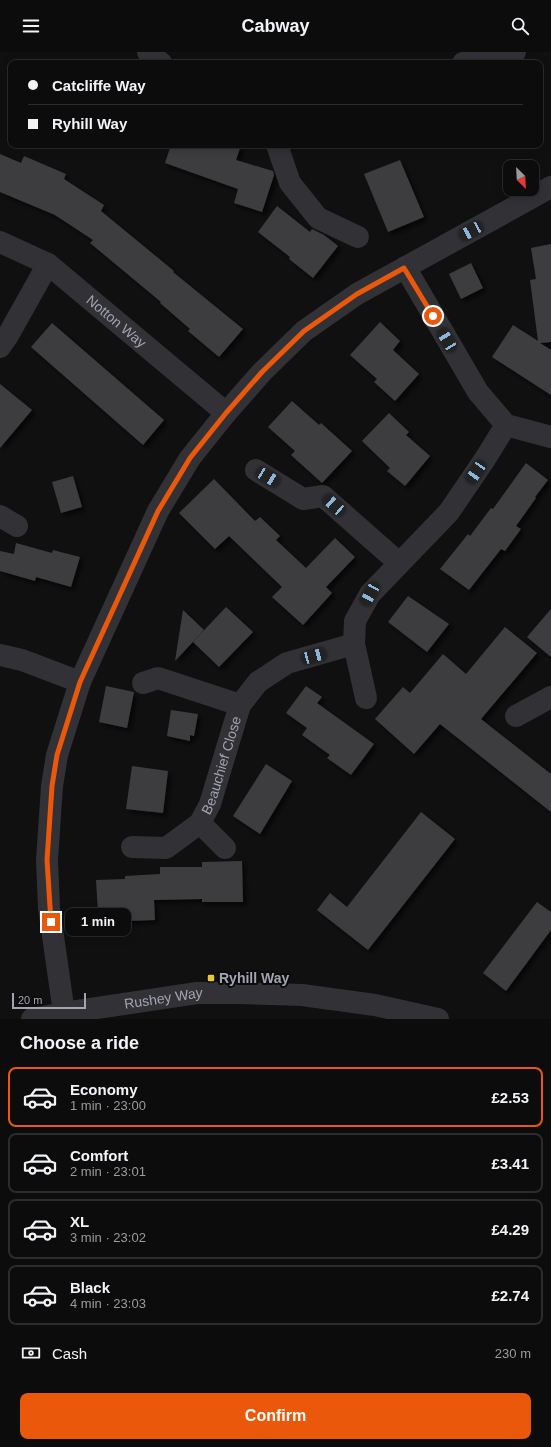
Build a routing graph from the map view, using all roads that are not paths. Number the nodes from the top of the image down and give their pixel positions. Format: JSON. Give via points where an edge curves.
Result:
{"nodes":[{"id":1,"x":148,"y":52,"type":"edge"},
{"id":2,"x":515,"y":52,"type":"edge"},
{"id":3,"x":489,"y":54,"type":"edge"},
{"id":4,"x":157,"y":60,"type":"edge"},
{"id":5,"x":472,"y":60,"type":"edge"},
{"id":6,"x":278,"y":148,"type":"edge"},
{"id":7,"x":551,"y":187,"type":"edge"},
{"id":8,"x":358,"y":237,"type":"dead end"},
{"id":9,"x":0,"y":242,"type":"edge"},
{"id":10,"x":48,"y":264,"type":"junction"},
{"id":11,"x":404,"y":268,"type":"junction"},
{"id":12,"x":0,"y":347,"type":"edge"},
{"id":13,"x":226,"y":413,"type":"junction"},
{"id":14,"x":506,"y":425,"type":"junction"},
{"id":15,"x":551,"y":437,"type":"edge"},
{"id":16,"x":256,"y":470,"type":"dead end"},
{"id":17,"x":399,"y":563,"type":"junction"},
{"id":18,"x":354,"y":644,"type":"junction"},
{"id":19,"x":0,"y":655,"type":"edge"},
{"id":20,"x":80,"y":682,"type":"junction"},
{"id":21,"x":143,"y":683,"type":"dead end"},
{"id":22,"x":366,"y":698,"type":"dead end"},
{"id":23,"x":550,"y":700,"type":"edge"},
{"id":24,"x":240,"y":705,"type":"junction"},
{"id":25,"x":516,"y":716,"type":"dead end"},
{"id":26,"x":200,"y":823,"type":"junction"},
{"id":27,"x":132,"y":847,"type":"dead end"},
{"id":28,"x":225,"y":848,"type":"dead end"},
{"id":29,"x":375,"y":1012,"type":"edge"},
{"id":30,"x":64,"y":1013,"type":"junction"},
{"id":31,"x":32,"y":1019,"type":"edge"},
{"id":32,"x":438,"y":1019,"type":"edge"}],
"edges":[{"from":1,"to":4,"type":"street"},
{"from":2,"to":3,"type":"street"},
{"from":3,"to":5,"type":"street"},
{"from":6,"to":8,"type":"street","via":[[290,183],[318,218]]},
{"from":7,"to":11,"type":"street"},
{"from":9,"to":10,"type":"street","name":"Notton Way"},
{"from":10,"to":12,"type":"street"},
{"from":10,"to":13,"type":"street","name":"Notton Way"},
{"from":11,"to":13,"type":"street","via":[[357,294],[304,331],[262,372]]},
{"from":11,"to":14,"type":"street","via":[[478,392]]},
{"from":13,"to":20,"type":"street","via":[[190,458],[158,511]]},
{"from":14,"to":15,"type":"street"},
{"from":14,"to":17,"type":"street","via":[[449,512]]},
{"from":16,"to":17,"type":"street","via":[[303,498],[323,496]]},
{"from":17,"to":18,"type":"street","via":[[370,594],[355,621]]},
{"from":18,"to":22,"type":"street"},
{"from":18,"to":24,"type":"street","name":"Beauchief Close","via":[[287,663],[258,682]]},
{"from":19,"to":20,"type":"street","via":[[22,660]]},
{"from":20,"to":30,"type":"street","via":[[57,755],[52,786],[47,860],[49,908]]},
{"from":21,"to":24,"type":"street","name":"Beauchief Close","via":[[158,678]]},
{"from":23,"to":25,"type":"street"},
{"from":24,"to":26,"type":"street","name":"Beauchief Close","via":[[210,804]]},
{"from":26,"to":27,"type":"street","name":"Beauchief Close","via":[[166,848]]},
{"from":26,"to":28,"type":"street","name":"Beauchief Close"},
{"from":29,"to":30,"type":"street","name":"Rushey Way","via":[[302,995],[239,992],[197,993]]},
{"from":29,"to":32,"type":"street","name":"Rushey Way"},
{"from":30,"to":31,"type":"street","name":"Rushey Way"}]}
